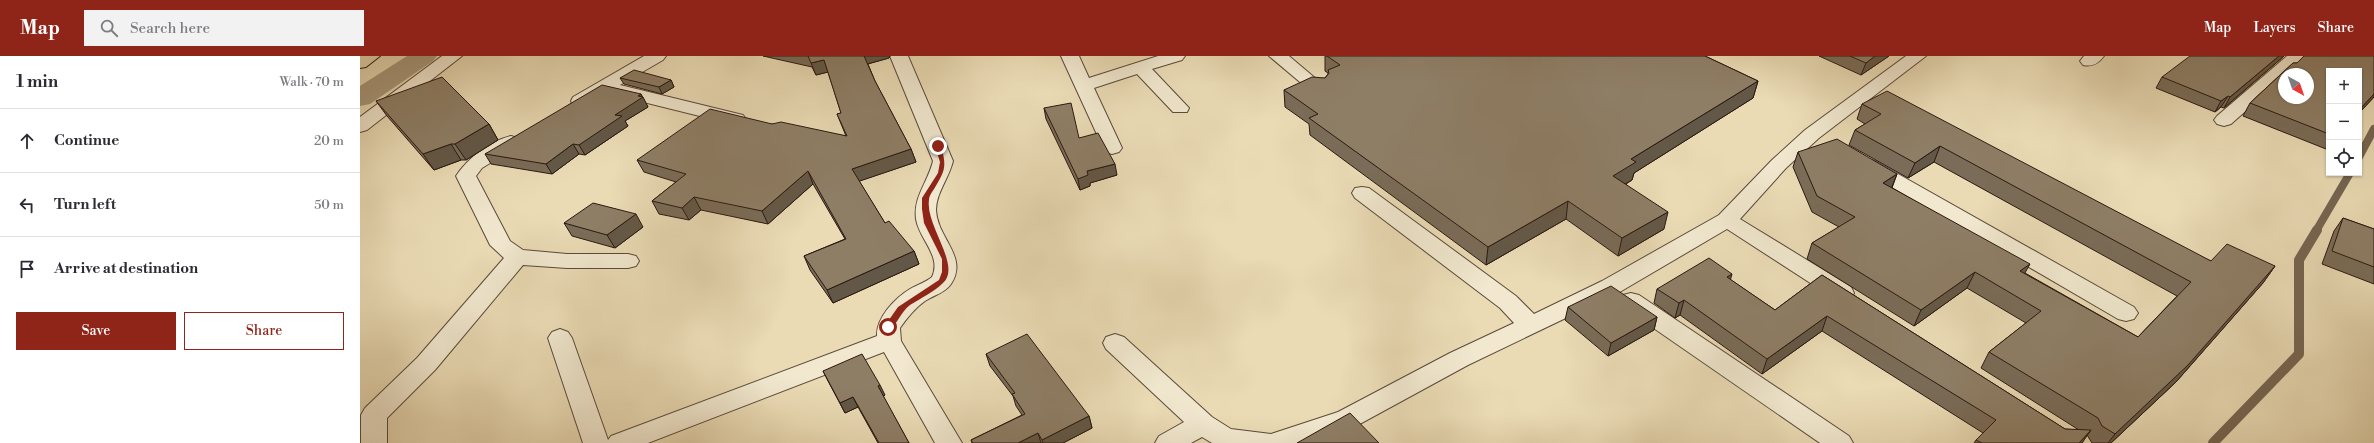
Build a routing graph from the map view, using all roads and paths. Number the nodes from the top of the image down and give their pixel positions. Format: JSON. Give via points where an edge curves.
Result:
{"nodes":[{"id":1,"x":371,"y":56,"type":"edge"},
{"id":2,"x":453,"y":56,"type":"edge"},
{"id":3,"x":657,"y":56,"type":"edge"},
{"id":4,"x":899,"y":56,"type":"edge"},
{"id":5,"x":1070,"y":56,"type":"edge"},
{"id":6,"x":1176,"y":56,"type":"edge"},
{"id":7,"x":1278,"y":56,"type":"edge"},
{"id":8,"x":1917,"y":56,"type":"edge"},
{"id":9,"x":2298,"y":56,"type":"edge"},
{"id":10,"x":360,"y":63,"type":"edge"},
{"id":11,"x":1140,"y":67,"type":"junction"},
{"id":12,"x":1084,"y":85,"type":"junction"},
{"id":13,"x":604,"y":87,"type":"junction"},
{"id":14,"x":1319,"y":89,"type":"edge"},
{"id":15,"x":1180,"y":108,"type":"dead end"},
{"id":16,"x":563,"y":111,"type":"edge"},
{"id":17,"x":2224,"y":120,"type":"dead end"},
{"id":18,"x":755,"y":124,"type":"edge"},
{"id":19,"x":360,"y":126,"type":"edge"},
{"id":20,"x":529,"y":132,"type":"edge"},
{"id":21,"x":1112,"y":148,"type":"dead end"},
{"id":22,"x":1854,"y":157,"type":"edge"},
{"id":23,"x":1362,"y":193,"type":"dead end"},
{"id":24,"x":1728,"y":220,"type":"junction"},
{"id":25,"x":517,"y":257,"type":"junction"},
{"id":26,"x":628,"y":261,"type":"dead end"},
{"id":27,"x":1610,"y":287,"type":"junction"},
{"id":28,"x":1862,"y":306,"type":"edge"},
{"id":29,"x":2126,"y":313,"type":"dead end"},
{"id":30,"x":1531,"y":325,"type":"junction"},
{"id":31,"x":560,"y":338,"type":"dead end"},
{"id":32,"x":889,"y":341,"type":"junction"},
{"id":33,"x":1115,"y":343,"type":"dead end"},
{"id":34,"x":367,"y":418,"type":"edge"},
{"id":35,"x":1203,"y":424,"type":"junction"},
{"id":36,"x":374,"y":443,"type":"edge"},
{"id":37,"x":596,"y":443,"type":"edge"},
{"id":38,"x":620,"y":443,"type":"edge"},
{"id":39,"x":949,"y":443,"type":"edge"},
{"id":40,"x":1168,"y":443,"type":"edge"},
{"id":41,"x":1266,"y":443,"type":"edge"},
{"id":42,"x":1277,"y":443,"type":"edge"},
{"id":43,"x":1840,"y":443,"type":"edge"}],
"edges":[{"from":1,"to":10,"type":"highway"},
{"from":2,"to":19,"type":"street"},
{"from":3,"to":13,"type":"street"},
{"from":4,"to":32,"type":"street","via":[[943,162],[941,173],[926,198],[926,209],[927,223],[945,259],[945,272],[942,281],[901,308],[888,327]]},
{"from":5,"to":12,"type":"street"},
{"from":6,"to":11,"type":"street"},
{"from":7,"to":14,"type":"street"},
{"from":8,"to":24,"type":"street","via":[[1821,139],[1779,164]]},
{"from":9,"to":17,"type":"street"},
{"from":11,"to":12,"type":"street"},
{"from":11,"to":15,"type":"street"},
{"from":12,"to":21,"type":"street"},
{"from":13,"to":16,"type":"street"},
{"from":13,"to":18,"type":"street"},
{"from":20,"to":25,"type":"street","via":[[475,164],[466,176],[500,245]]},
{"from":22,"to":29,"type":"street"},
{"from":23,"to":30,"type":"street","via":[[1508,302]]},
{"from":24,"to":27,"type":"street"},
{"from":24,"to":28,"type":"street"},
{"from":25,"to":26,"type":"street","via":[[567,261]]},
{"from":25,"to":34,"type":"street","via":[[426,364]]},
{"from":27,"to":30,"type":"street"},
{"from":27,"to":43,"type":"street"},
{"from":30,"to":42,"type":"street","via":[[1459,359],[1347,419]]},
{"from":31,"to":37,"type":"street"},
{"from":32,"to":38,"type":"street"},
{"from":32,"to":39,"type":"street"},
{"from":33,"to":35,"type":"street"},
{"from":34,"to":36,"type":"street"},
{"from":35,"to":40,"type":"street"},
{"from":35,"to":41,"type":"street","via":[[1226,438]]}]}
